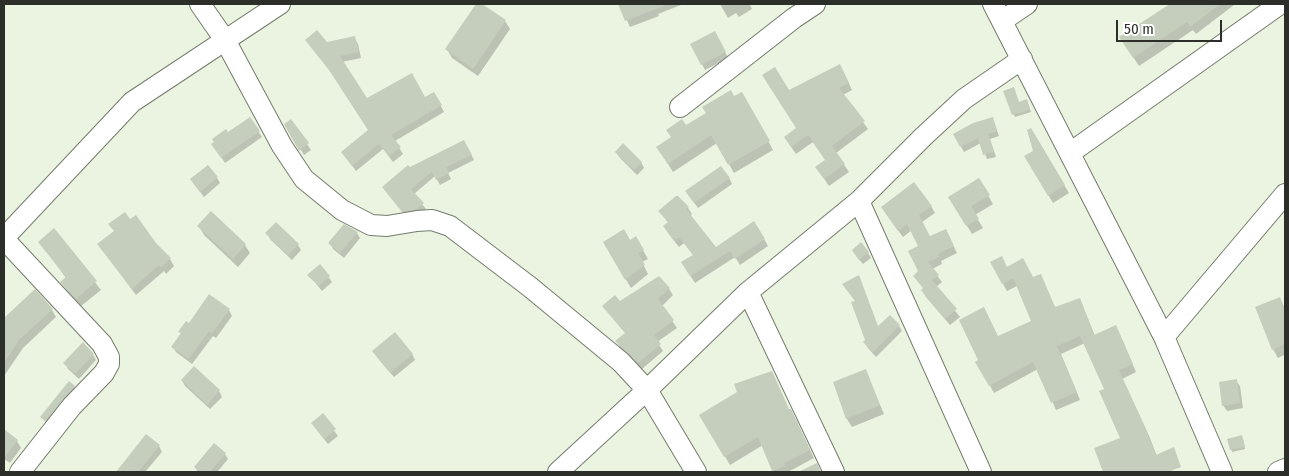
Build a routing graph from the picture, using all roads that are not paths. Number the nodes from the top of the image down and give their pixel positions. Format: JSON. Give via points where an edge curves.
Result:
{"nodes":[{"id":1,"x":200,"y":4,"type":"edge"},
{"id":2,"x":280,"y":4,"type":"edge"},
{"id":3,"x":815,"y":4,"type":"edge"},
{"id":4,"x":1027,"y":4,"type":"edge"},
{"id":5,"x":1280,"y":4,"type":"edge"},
{"id":6,"x":790,"y":11,"type":"edge"},
{"id":7,"x":997,"y":12,"type":"edge"},
{"id":8,"x":225,"y":40,"type":"junction"},
{"id":9,"x":1022,"y":59,"type":"junction"},
{"id":10,"x":680,"y":107,"type":"dead end"},
{"id":11,"x":1070,"y":153,"type":"junction"},
{"id":12,"x":1285,"y":194,"type":"edge"},
{"id":13,"x":859,"y":201,"type":"junction"},
{"id":14,"x":4,"y":239,"type":"edge"},
{"id":15,"x":748,"y":292,"type":"junction"},
{"id":16,"x":1164,"y":337,"type":"junction"},
{"id":17,"x":647,"y":390,"type":"junction"},
{"id":18,"x":1285,"y":469,"type":"edge"},
{"id":19,"x":20,"y":472,"type":"edge"},
{"id":20,"x":558,"y":472,"type":"edge"},
{"id":21,"x":696,"y":472,"type":"edge"},
{"id":22,"x":834,"y":472,"type":"edge"},
{"id":23,"x":982,"y":472,"type":"edge"},
{"id":24,"x":1222,"y":472,"type":"edge"},
{"id":25,"x":1278,"y":472,"type":"edge"}],
"edges":[{"from":1,"to":8,"type":"street"},
{"from":2,"to":8,"type":"street"},
{"from":3,"to":6,"type":"street"},
{"from":4,"to":7,"type":"street"},
{"from":5,"to":11,"type":"street"},
{"from":6,"to":10,"type":"street"},
{"from":7,"to":9,"type":"street"},
{"from":8,"to":14,"type":"street","via":[[132,102]]},
{"from":8,"to":17,"type":"street","via":[[282,146],[304,179],[342,210],[372,225],[432,220],[450,226],[565,315],[621,362]]},
{"from":9,"to":11,"type":"street"},
{"from":9,"to":13,"type":"street","via":[[964,99]]},
{"from":11,"to":16,"type":"street"},
{"from":12,"to":16,"type":"street"},
{"from":13,"to":15,"type":"street"},
{"from":13,"to":23,"type":"street"},
{"from":14,"to":19,"type":"street","via":[[102,344],[109,356],[104,373],[72,406]]},
{"from":15,"to":17,"type":"street"},
{"from":15,"to":22,"type":"street"},
{"from":16,"to":24,"type":"street"},
{"from":17,"to":20,"type":"street"},
{"from":17,"to":21,"type":"street"},
{"from":18,"to":25,"type":"street"}]}
